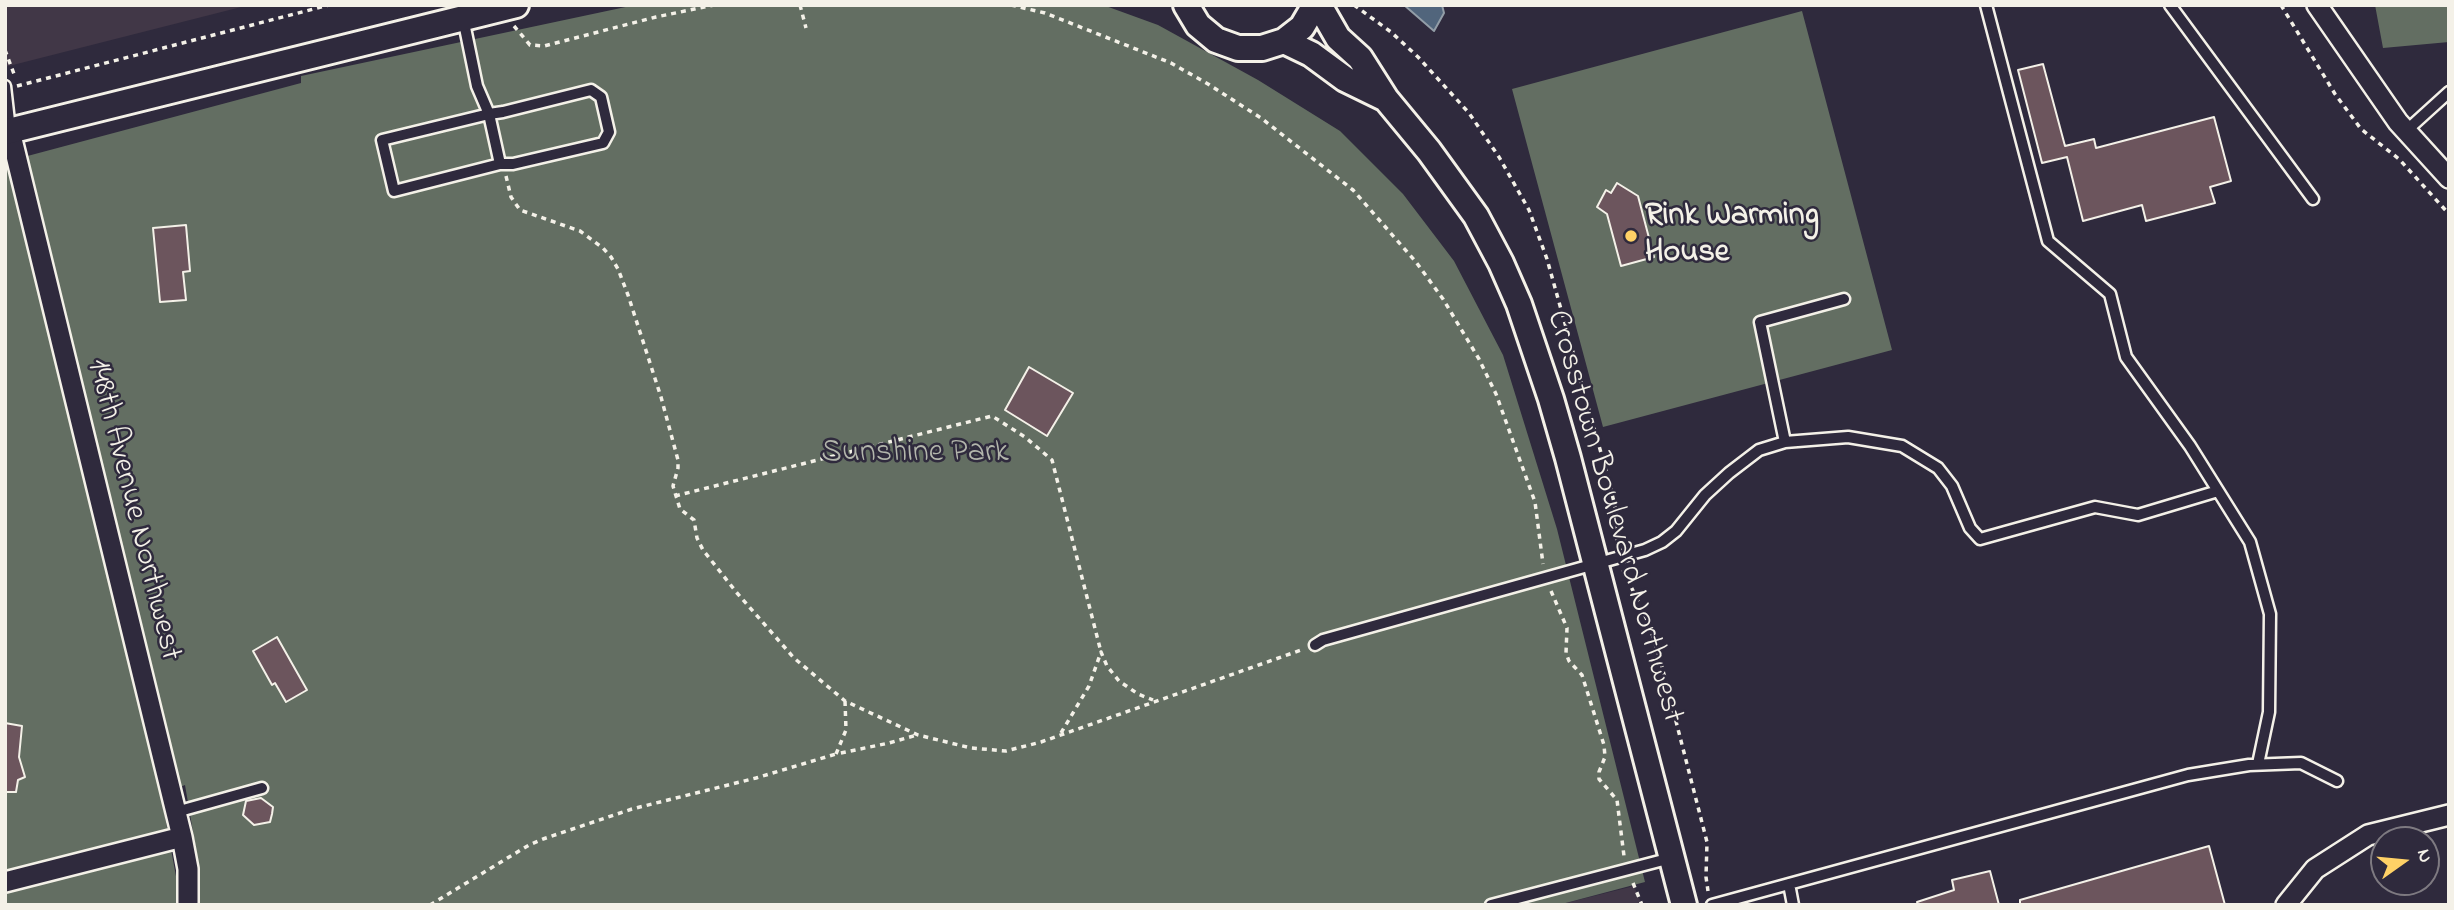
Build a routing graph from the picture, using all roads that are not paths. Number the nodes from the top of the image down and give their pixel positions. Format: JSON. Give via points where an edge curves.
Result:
{"nodes":[{"id":1,"x":1186,"y":5,"type":"edge"},
{"id":2,"x":1317,"y":5,"type":"edge"},
{"id":3,"x":1986,"y":5,"type":"edge"},
{"id":4,"x":2170,"y":5,"type":"edge"},
{"id":5,"x":2317,"y":5,"type":"edge"},
{"id":6,"x":461,"y":11,"type":"edge"},
{"id":7,"x":514,"y":13,"type":"edge"},
{"id":8,"x":1284,"y":41,"type":"junction"},
{"id":9,"x":5,"y":86,"type":"edge"},
{"id":10,"x":2449,"y":92,"type":"edge"},
{"id":11,"x":1386,"y":99,"type":"junction"},
{"id":12,"x":489,"y":114,"type":"junction"},
{"id":13,"x":8,"y":131,"type":"edge"},
{"id":14,"x":2406,"y":131,"type":"junction"},
{"id":15,"x":500,"y":164,"type":"junction"},
{"id":16,"x":2449,"y":178,"type":"edge"},
{"id":17,"x":2313,"y":199,"type":"dead end"},
{"id":18,"x":1844,"y":299,"type":"dead end"},
{"id":19,"x":1784,"y":442,"type":"junction"},
{"id":20,"x":2218,"y":491,"type":"junction"},
{"id":21,"x":1595,"y":563,"type":"junction"},
{"id":22,"x":1315,"y":645,"type":"road end"},
{"id":23,"x":2258,"y":764,"type":"junction"},
{"id":24,"x":2337,"y":781,"type":"dead end"},
{"id":25,"x":262,"y":788,"type":"dead end"},
{"id":26,"x":176,"y":812,"type":"junction"},
{"id":27,"x":2449,"y":815,"type":"edge"},
{"id":28,"x":182,"y":837,"type":"junction"},
{"id":29,"x":1671,"y":858,"type":"junction"},
{"id":30,"x":5,"y":882,"type":"edge"},
{"id":31,"x":1789,"y":884,"type":"junction"},
{"id":32,"x":188,"y":905,"type":"edge"},
{"id":33,"x":1491,"y":905,"type":"edge"},
{"id":34,"x":1684,"y":905,"type":"edge"},
{"id":35,"x":1712,"y":905,"type":"edge"},
{"id":36,"x":1793,"y":905,"type":"edge"},
{"id":37,"x":2286,"y":905,"type":"edge"}],
"edges":[{"from":1,"to":8,"type":"street","via":[[1198,25],[1216,40],[1238,48],[1262,48]]},
{"from":2,"to":8,"type":"street","name":"Crosstown Boulevard Northwest","via":[[1302,27]]},
{"from":2,"to":11,"type":"street","name":"Crosstown Boulevard Northwest"},
{"from":3,"to":20,"type":"lane","via":[[2048,241],[2110,294],[2126,357]]},
{"from":4,"to":17,"type":"lane"},
{"from":5,"to":14,"type":"street"},
{"from":6,"to":7,"type":"street"},
{"from":6,"to":12,"type":"lane","via":[[477,86]]},
{"from":6,"to":13,"type":"street"},
{"from":8,"to":11,"type":"street","name":"Crosstown Boulevard Northwest"},
{"from":9,"to":13,"type":"lane"},
{"from":10,"to":14,"type":"lane"},
{"from":11,"to":21,"type":"street","name":"Crosstown Boulevard Northwest","via":[[1449,177],[1501,263],[1536,350]]},
{"from":12,"to":15,"type":"lane"},
{"from":12,"to":15,"type":"lane","via":[[591,90],[601,97],[609,131],[603,143]]},
{"from":12,"to":15,"type":"lane","via":[[382,140],[394,191]]},
{"from":13,"to":26,"type":"street","name":"148th Avenue Northwest"},
{"from":14,"to":16,"type":"street"},
{"from":18,"to":19,"type":"lane","via":[[1760,322]]},
{"from":19,"to":20,"type":"lane","via":[[1849,437],[1902,446],[1938,468],[1952,486],[1969,528],[1980,539],[2095,507],[2138,515]]},
{"from":19,"to":21,"type":"lane","via":[[1759,450],[1729,472],[1662,542]]},
{"from":20,"to":23,"type":"lane","via":[[2250,542],[2270,614],[2269,712]]},
{"from":21,"to":22,"type":"lane"},
{"from":21,"to":29,"type":"street","name":"Crosstown Boulevard Northwest"},
{"from":23,"to":24,"type":"lane","via":[[2301,763]]},
{"from":23,"to":31,"type":"lane","via":[[2188,775]]},
{"from":25,"to":26,"type":"lane"},
{"from":26,"to":28,"type":"street","name":"148th Avenue Northwest"},
{"from":27,"to":37,"type":"street","via":[[2368,835],[2315,869]]},
{"from":28,"to":30,"type":"street"},
{"from":28,"to":32,"type":"street","name":"148th Avenue Northwest"},
{"from":29,"to":33,"type":"lane"},
{"from":29,"to":34,"type":"street","name":"Crosstown Boulevard Northwest"},
{"from":31,"to":35,"type":"lane"},
{"from":31,"to":36,"type":"lane"}]}
